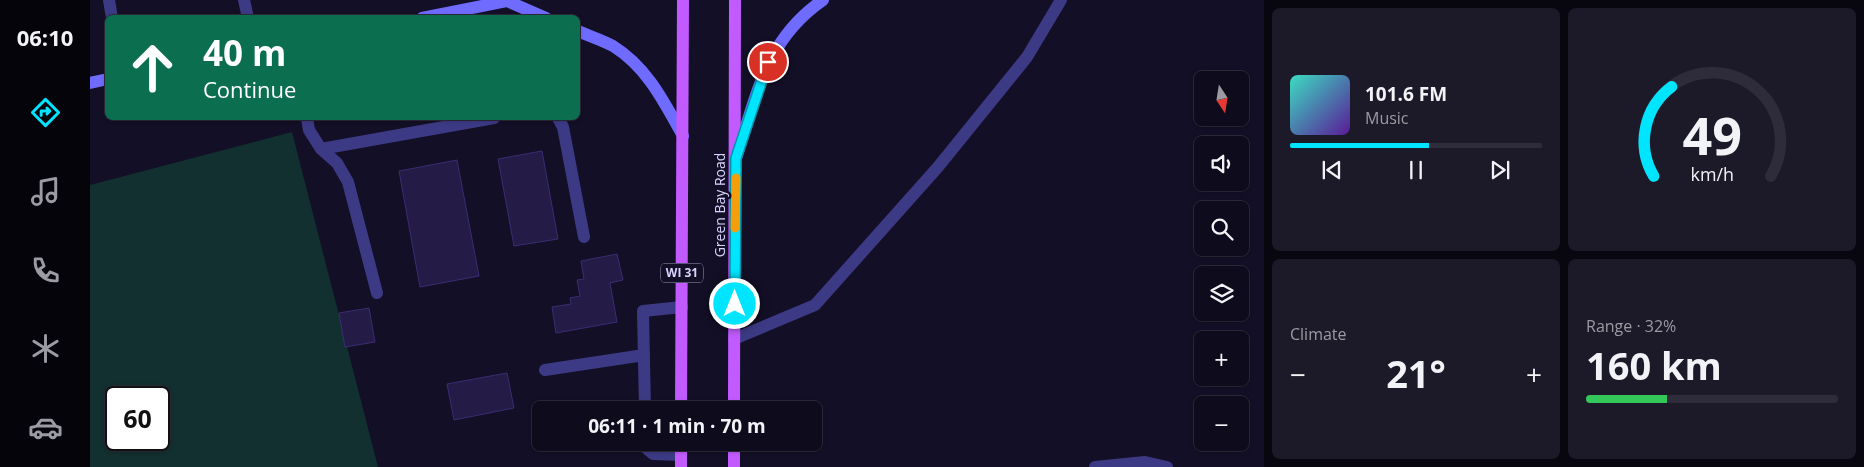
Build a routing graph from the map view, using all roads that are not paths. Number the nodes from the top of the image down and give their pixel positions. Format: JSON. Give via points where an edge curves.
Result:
{"nodes":[{"id":1,"x":109,"y":0,"type":"edge"},
{"id":2,"x":244,"y":0,"type":"edge"},
{"id":3,"x":509,"y":0,"type":"edge"},
{"id":4,"x":683,"y":0,"type":"edge"},
{"id":5,"x":735,"y":0,"type":"edge"},
{"id":6,"x":824,"y":0,"type":"edge"},
{"id":7,"x":1061,"y":0,"type":"edge"},
{"id":8,"x":112,"y":15,"type":"edge"},
{"id":9,"x":247,"y":15,"type":"edge"},
{"id":10,"x":436,"y":15,"type":"edge"},
{"id":11,"x":540,"y":15,"type":"edge"},
{"id":12,"x":580,"y":32,"type":"edge"},
{"id":13,"x":105,"y":80,"type":"edge"},
{"id":14,"x":90,"y":82,"type":"edge"},
{"id":15,"x":306,"y":120,"type":"edge"},
{"id":16,"x":483,"y":120,"type":"edge"},
{"id":17,"x":559,"y":120,"type":"edge"},
{"id":18,"x":683,"y":136,"type":"junction"},
{"id":19,"x":321,"y":149,"type":"junction"},
{"id":20,"x":736,"y":158,"type":"junction"},
{"id":21,"x":584,"y":237,"type":"dead end"},
{"id":22,"x":377,"y":293,"type":"dead end"},
{"id":23,"x":682,"y":307,"type":"junction"},
{"id":24,"x":734,"y":339,"type":"junction"},
{"id":25,"x":644,"y":355,"type":"junction"},
{"id":26,"x":545,"y":370,"type":"dead end"},
{"id":27,"x":645,"y":401,"type":"edge"},
{"id":28,"x":681,"y":401,"type":"edge"},
{"id":29,"x":734,"y":401,"type":"edge"},
{"id":30,"x":650,"y":451,"type":"edge"},
{"id":31,"x":734,"y":451,"type":"edge"},
{"id":32,"x":681,"y":455,"type":"edge"},
{"id":33,"x":734,"y":467,"type":"edge"},
{"id":34,"x":1095,"y":467,"type":"edge"},
{"id":35,"x":1167,"y":467,"type":"edge"}],
"edges":[{"from":1,"to":8,"type":"lane"},
{"from":2,"to":9,"type":"lane"},
{"from":3,"to":10,"type":"street"},
{"from":3,"to":11,"type":"street"},
{"from":4,"to":18,"type":"main road","number":"WI 31"},
{"from":5,"to":20,"type":"main road","name":"Green Bay Road"},
{"from":6,"to":20,"type":"street","via":[[784,36],[768,62]]},
{"from":7,"to":24,"type":"lane","via":[[1016,72],[938,167],[815,305]]},
{"from":12,"to":18,"type":"street","via":[[612,46],[634,62],[656,89]]},
{"from":13,"to":14,"type":"street"},
{"from":15,"to":19,"type":"lane"},
{"from":16,"to":19,"type":"lane"},
{"from":17,"to":21,"type":"lane"},
{"from":18,"to":23,"type":"main road","number":"WI 31"},
{"from":19,"to":22,"type":"lane","via":[[337,163],[348,182]]},
{"from":20,"to":24,"type":"main road","name":"Green Bay Road"},
{"from":23,"to":25,"type":"lane","via":[[643,311]]},
{"from":23,"to":28,"type":"main road","number":"WI 31"},
{"from":24,"to":29,"type":"main road","name":"Green Bay Road"},
{"from":25,"to":26,"type":"lane"},
{"from":25,"to":27,"type":"lane"},
{"from":30,"to":32,"type":"lane","via":[[653,454]]},
{"from":31,"to":33,"type":"main road"},
{"from":34,"to":35,"type":"lane","via":[[1145,462]]}]}
